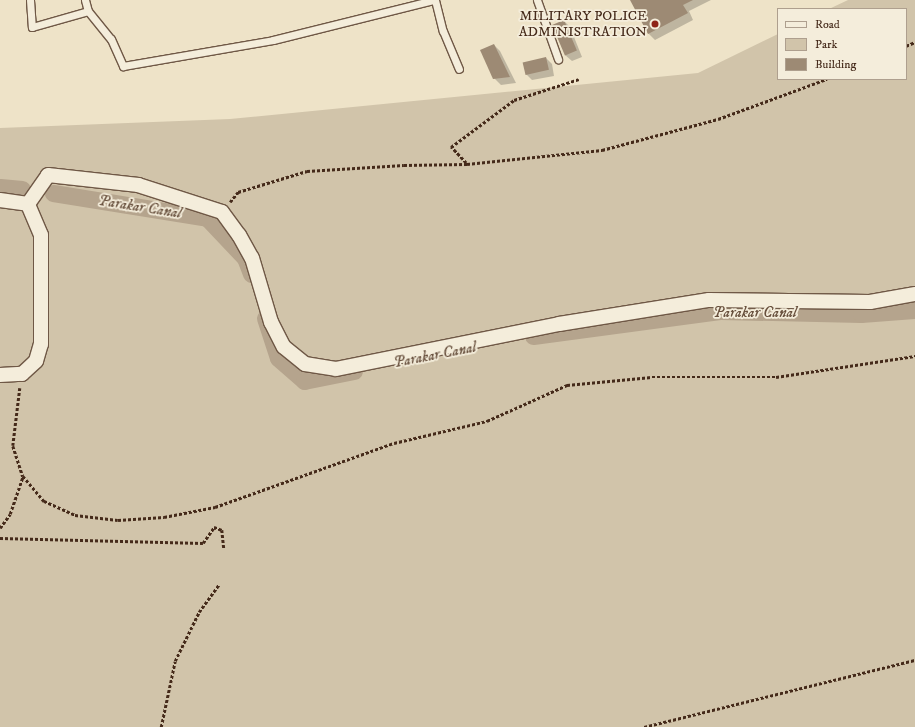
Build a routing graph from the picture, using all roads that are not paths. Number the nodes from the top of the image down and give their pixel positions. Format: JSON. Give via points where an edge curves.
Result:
{"nodes":[{"id":1,"x":30,"y":0,"type":"edge"},
{"id":2,"x":85,"y":0,"type":"edge"},
{"id":3,"x":434,"y":0,"type":"edge"},
{"id":4,"x":537,"y":0,"type":"edge"},
{"id":5,"x":88,"y":11,"type":"junction"},
{"id":6,"x":558,"y":59,"type":"dead end"},
{"id":7,"x":459,"y":69,"type":"dead end"},
{"id":8,"x":0,"y":200,"type":"edge"},
{"id":9,"x":28,"y":204,"type":"junction"},
{"id":10,"x":915,"y":294,"type":"edge"},
{"id":11,"x":0,"y":375,"type":"edge"}],
"edges":[{"from":1,"to":5,"type":"lane","via":[[32,27]]},
{"from":2,"to":5,"type":"lane"},
{"from":3,"to":5,"type":"lane","via":[[273,40],[123,66],[111,39]]},
{"from":3,"to":7,"type":"lane","via":[[443,31]]},
{"from":4,"to":6,"type":"lane"},
{"from":8,"to":9,"type":"street"},
{"from":9,"to":10,"type":"street","via":[[48,175],[138,185],[222,212],[252,258],[271,322],[284,347],[306,364],[336,369],[560,324],[709,300],[870,302]]},
{"from":9,"to":11,"type":"street","via":[[41,235],[41,344],[36,361],[22,374]]}]}
